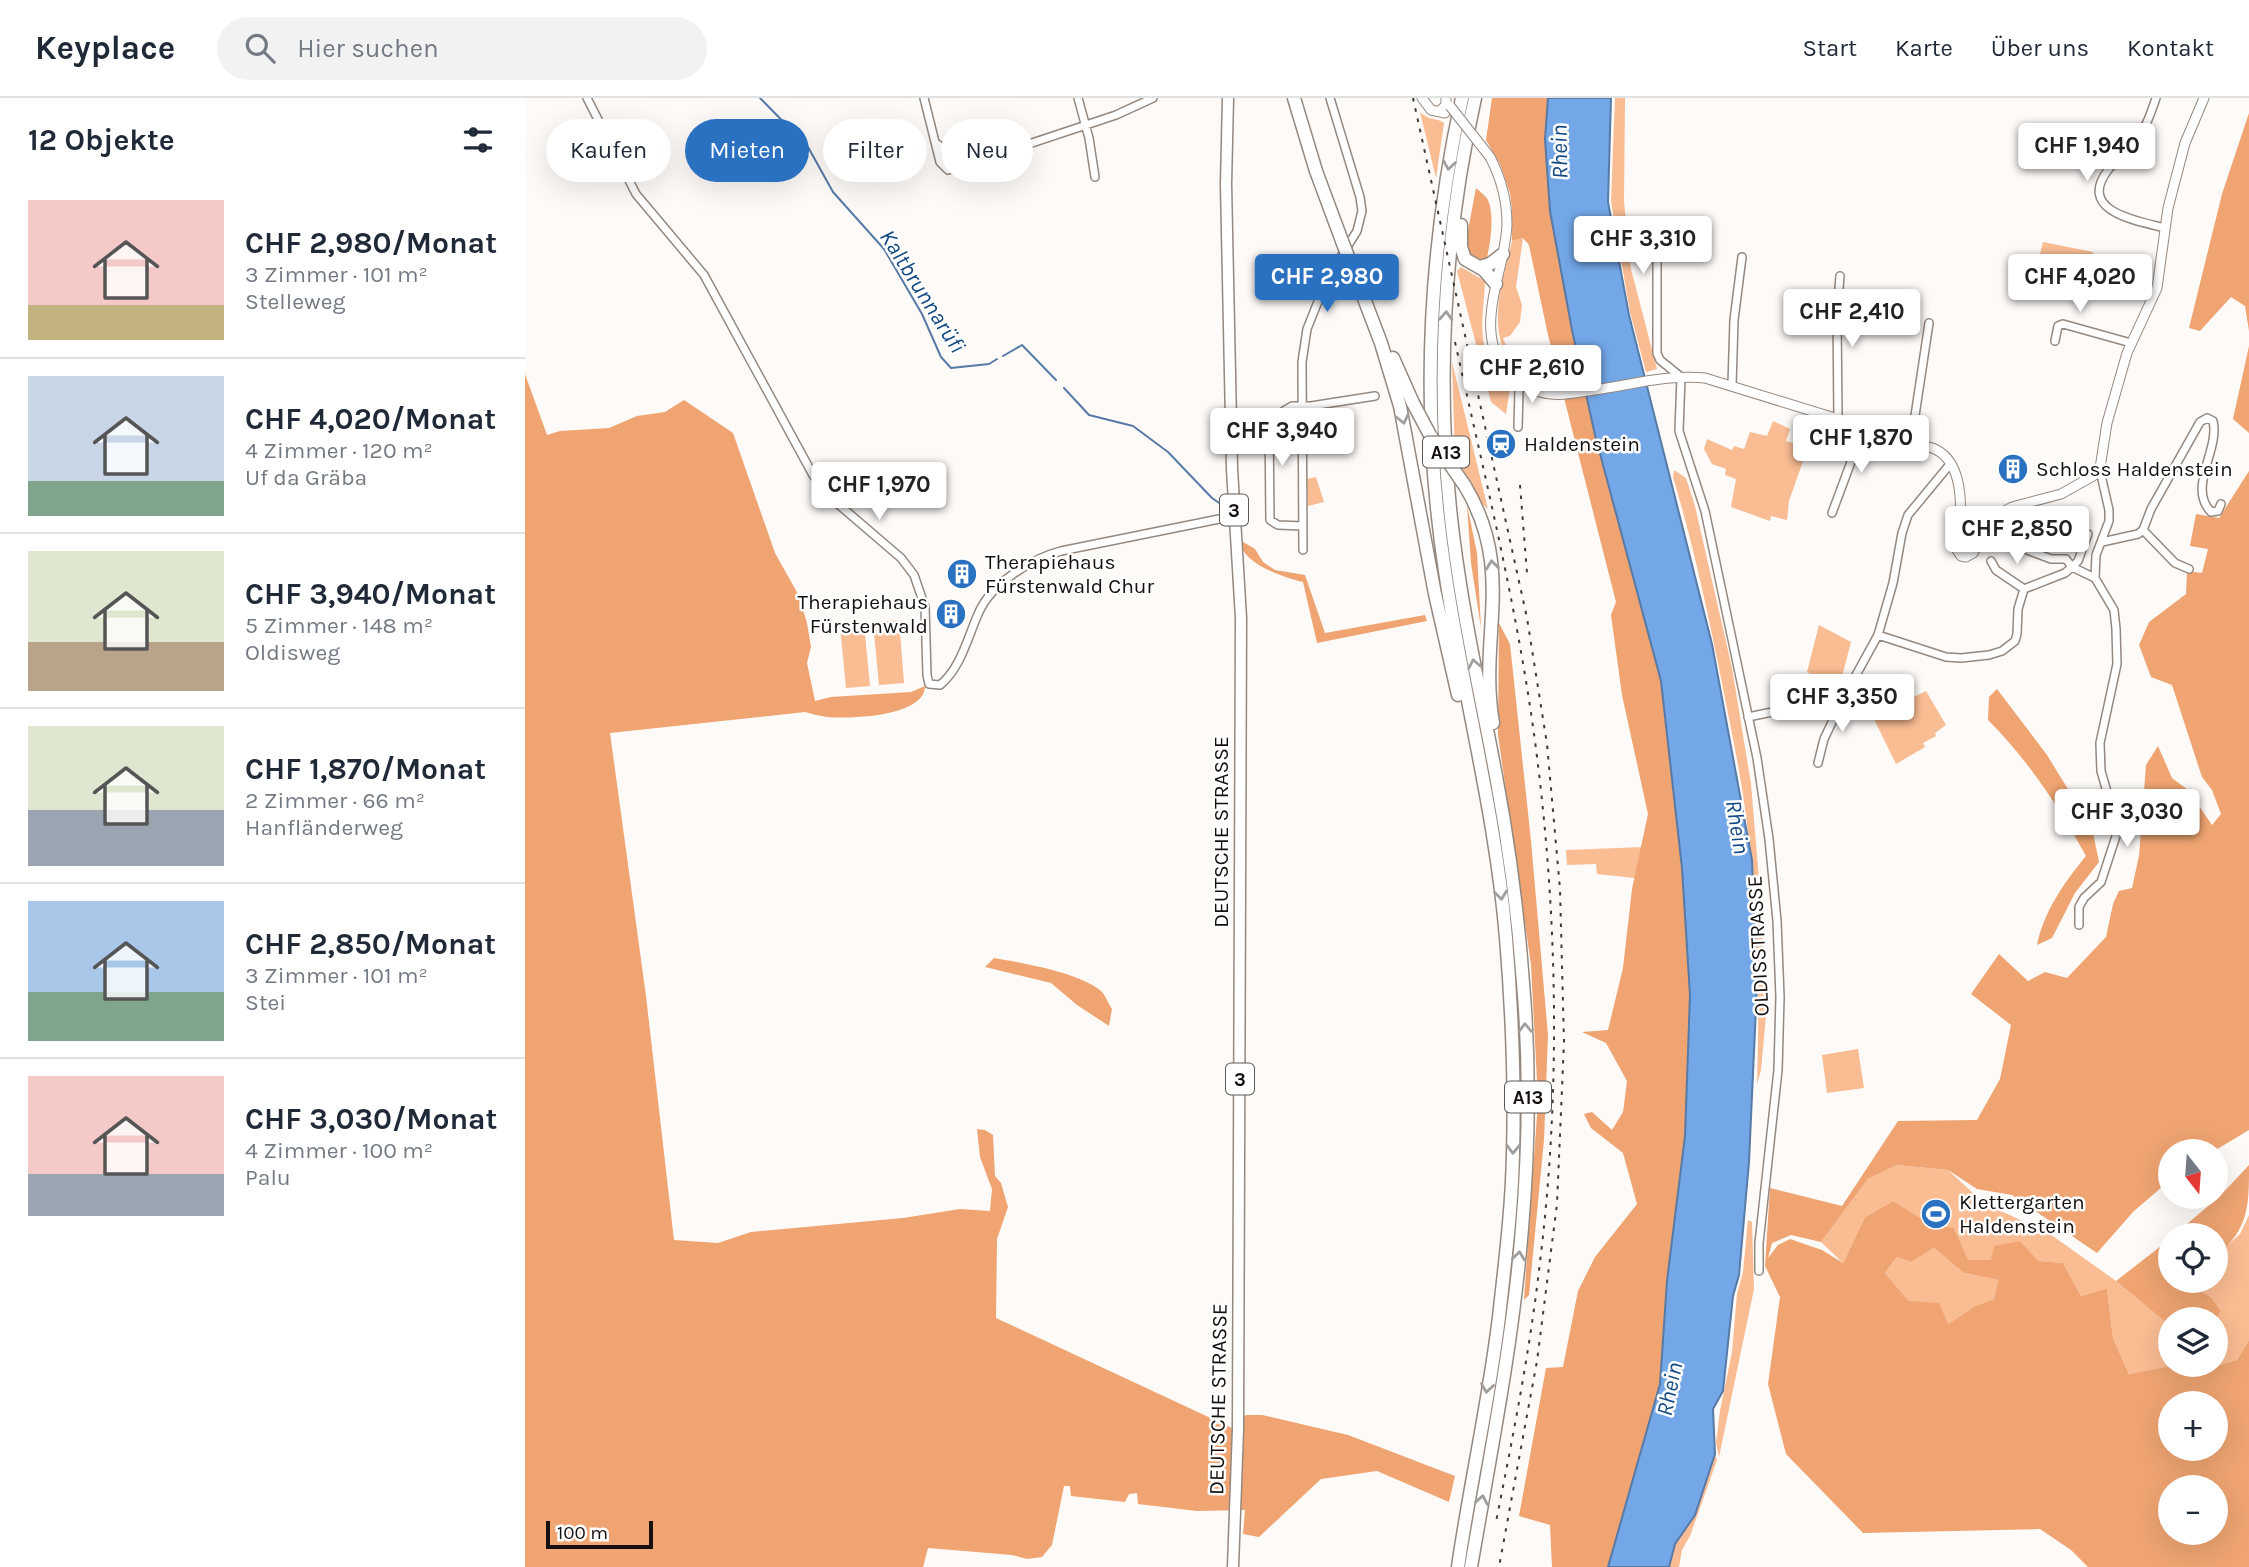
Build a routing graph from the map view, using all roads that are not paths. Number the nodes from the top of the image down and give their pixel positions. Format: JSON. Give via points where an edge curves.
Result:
{"nodes":[{"id":1,"x":587,"y":98,"type":"edge"},
{"id":2,"x":924,"y":98,"type":"edge"},
{"id":3,"x":1078,"y":98,"type":"edge"},
{"id":4,"x":1152,"y":98,"type":"edge"},
{"id":5,"x":1228,"y":98,"type":"edge"},
{"id":6,"x":1294,"y":98,"type":"edge"},
{"id":7,"x":1330,"y":98,"type":"edge"},
{"id":8,"x":1462,"y":98,"type":"edge"},
{"id":9,"x":1477,"y":98,"type":"edge"},
{"id":10,"x":2156,"y":98,"type":"edge"},
{"id":11,"x":2204,"y":98,"type":"edge"},
{"id":12,"x":1426,"y":100,"type":"edge"},
{"id":13,"x":1446,"y":104,"type":"edge"},
{"id":14,"x":1085,"y":125,"type":"junction"},
{"id":15,"x":936,"y":143,"type":"dead end"},
{"id":16,"x":1033,"y":143,"type":"edge"},
{"id":17,"x":1095,"y":177,"type":"dead end"},
{"id":18,"x":2165,"y":228,"type":"junction"},
{"id":19,"x":1657,"y":239,"type":"dead end"},
{"id":20,"x":1503,"y":254,"type":"junction"},
{"id":21,"x":1742,"y":257,"type":"dead end"},
{"id":22,"x":1480,"y":267,"type":"junction"},
{"id":23,"x":1840,"y":276,"type":"dead end"},
{"id":24,"x":1359,"y":284,"type":"junction"},
{"id":25,"x":1496,"y":284,"type":"junction"},
{"id":26,"x":1929,"y":323,"type":"dead end"},
{"id":27,"x":2055,"y":341,"type":"dead end"},
{"id":28,"x":2131,"y":343,"type":"junction"},
{"id":29,"x":1681,"y":377,"type":"junction"},
{"id":30,"x":1522,"y":384,"type":"junction"},
{"id":31,"x":1732,"y":385,"type":"junction"},
{"id":32,"x":1375,"y":396,"type":"dead end"},
{"id":33,"x":1303,"y":405,"type":"junction"},
{"id":34,"x":1838,"y":419,"type":"junction"},
{"id":35,"x":1864,"y":427,"type":"junction"},
{"id":36,"x":1518,"y":428,"type":"dead end"},
{"id":37,"x":1911,"y":442,"type":"junction"},
{"id":38,"x":1951,"y":463,"type":"junction"},
{"id":39,"x":2098,"y":471,"type":"junction"},
{"id":40,"x":2221,"y":504,"type":"dead end"},
{"id":41,"x":1832,"y":513,"type":"dead end"},
{"id":42,"x":1234,"y":516,"type":"junction"},
{"id":43,"x":1991,"y":523,"type":"junction"},
{"id":44,"x":1303,"y":526,"type":"junction"},
{"id":45,"x":2143,"y":530,"type":"junction"},
{"id":46,"x":2088,"y":534,"type":"dead end"},
{"id":47,"x":2102,"y":542,"type":"junction"},
{"id":48,"x":1303,"y":550,"type":"dead end"},
{"id":49,"x":1991,"y":561,"type":"dead end"},
{"id":50,"x":2072,"y":567,"type":"junction"},
{"id":51,"x":2189,"y":569,"type":"dead end"},
{"id":52,"x":2095,"y":578,"type":"junction"},
{"id":53,"x":2024,"y":589,"type":"junction"},
{"id":54,"x":1878,"y":635,"type":"junction"},
{"id":55,"x":1844,"y":696,"type":"junction"},
{"id":56,"x":1748,"y":717,"type":"junction"},
{"id":57,"x":1818,"y":763,"type":"dead end"},
{"id":58,"x":1501,"y":803,"type":"junction"},
{"id":59,"x":1492,"y":827,"type":"junction"},
{"id":60,"x":2079,"y":925,"type":"dead end"},
{"id":61,"x":1759,"y":1271,"type":"dead end"},
{"id":62,"x":1233,"y":1567,"type":"edge"},
{"id":63,"x":1458,"y":1567,"type":"edge"},
{"id":64,"x":1471,"y":1567,"type":"edge"}],
"edges":[{"from":1,"to":42,"type":"street","via":[[636,194],[704,275],[813,475],[831,498],[901,558],[914,575],[925,607],[927,677],[932,685],[943,683],[950,674],[985,601],[1034,562],[1061,551]]},
{"from":2,"to":15,"type":"street"},
{"from":3,"to":14,"type":"street"},
{"from":4,"to":14,"type":"street"},
{"from":5,"to":42,"type":"main road","name":"DEUTSCHE STRASSE","number":"3"},
{"from":6,"to":24,"type":"highway","number":"A13","bridge":true},
{"from":7,"to":33,"type":"street","via":[[1362,211],[1357,231],[1327,279],[1311,316],[1303,362]]},
{"from":8,"to":59,"type":"highway","number":"A13","one_way":true,"via":[[1435,279],[1430,350],[1432,451],[1446,581]]},
{"from":9,"to":22,"type":"highway","number":"A13","via":[[1460,241],[1465,260]]},
{"from":58,"to":9,"type":"highway","number":"A13","one_way":true,"via":[[1461,589],[1445,444],[1448,276],[1459,185]]},
{"from":10,"to":18,"type":"street","via":[[2140,135],[2107,171],[2101,193],[2114,214]]},
{"from":11,"to":18,"type":"street","via":[[2185,143]]},
{"from":12,"to":13,"type":"street","via":[[1431,110]]},
{"from":13,"to":20,"type":"street","bridge":true,"via":[[1490,157],[1498,175],[1506,204]]},
{"from":14,"to":16,"type":"street"},
{"from":14,"to":17,"type":"street"},
{"from":18,"to":28,"type":"street","via":[[2157,288]]},
{"from":19,"to":29,"type":"street","via":[[1657,353]]},
{"from":20,"to":22,"type":"highway"},
{"from":20,"to":25,"type":"street"},
{"from":21,"to":31,"type":"street"},
{"from":22,"to":25,"type":"highway","number":"A13"},
{"from":23,"to":34,"type":"street"},
{"from":58,"to":24,"type":"highway","number":"A13","one_way":true,"bridge":true,"via":[[1491,714],[1492,565],[1481,518],[1412,403]]},
{"from":24,"to":59,"type":"highway","number":"A13","one_way":true,"via":[[1400,405],[1435,594]]},
{"from":25,"to":30,"type":"street","via":[[1492,341],[1503,367]]},
{"from":26,"to":37,"type":"street"},
{"from":27,"to":28,"type":"street","via":[[2058,326],[2063,324]]},
{"from":28,"to":39,"type":"street"},
{"from":29,"to":30,"type":"street","via":[[1558,395]]},
{"from":29,"to":31,"type":"street"},
{"from":29,"to":56,"type":"street","name":"OLDISSTRASSE","via":[[1679,430],[1705,511]]},
{"from":30,"to":36,"type":"street"},
{"from":31,"to":34,"type":"street"},
{"from":32,"to":33,"type":"street"},
{"from":33,"to":44,"type":"street"},
{"from":33,"to":44,"type":"street","via":[[1292,406],[1268,423],[1270,520]]},
{"from":34,"to":35,"type":"street"},
{"from":35,"to":37,"type":"street"},
{"from":35,"to":41,"type":"street"},
{"from":37,"to":38,"type":"street","via":[[1938,450]]},
{"from":38,"to":43,"type":"street","via":[[1962,518],[1959,554],[1973,553]]},
{"from":38,"to":54,"type":"street","via":[[1904,525]]},
{"from":39,"to":43,"type":"street","via":[[2061,494],[2006,510]]},
{"from":39,"to":47,"type":"street","via":[[2110,516]]},
{"from":40,"to":45,"type":"street","via":[[2218,511],[2211,512],[2202,491],[2214,435],[2213,421],[2207,418],[2200,422]]},
{"from":42,"to":62,"type":"main road","name":"DEUTSCHE STRASSE","number":"3","via":[[1241,618],[1238,1429]]},
{"from":43,"to":50,"type":"street","via":[[2022,548],[2051,559],[2066,559]]},
{"from":44,"to":48,"type":"street"},
{"from":45,"to":47,"type":"street"},
{"from":45,"to":51,"type":"street","via":[[2175,563]]},
{"from":46,"to":50,"type":"street"},
{"from":47,"to":52,"type":"street"},
{"from":49,"to":53,"type":"street","via":[[1996,570]]},
{"from":50,"to":52,"type":"street"},
{"from":50,"to":53,"type":"street"},
{"from":52,"to":60,"type":"street","via":[[2114,610],[2117,634],[2117,664],[2101,735],[2101,771],[2118,830],[2101,882],[2079,907]]},
{"from":53,"to":54,"type":"street","via":[[2015,640],[1989,655],[1946,657]]},
{"from":54,"to":55,"type":"street"},
{"from":55,"to":56,"type":"street"},
{"from":55,"to":57,"type":"street"},
{"from":56,"to":61,"type":"street","name":"OLDISSTRASSE","via":[[1769,839],[1780,995],[1778,1070]]},
{"from":64,"to":58,"type":"highway","number":"A13","one_way":true,"via":[[1511,1323],[1526,1168],[1524,986]]},
{"from":59,"to":63,"type":"highway","number":"A13","one_way":true,"via":[[1509,982],[1513,1158],[1498,1321]]}]}
